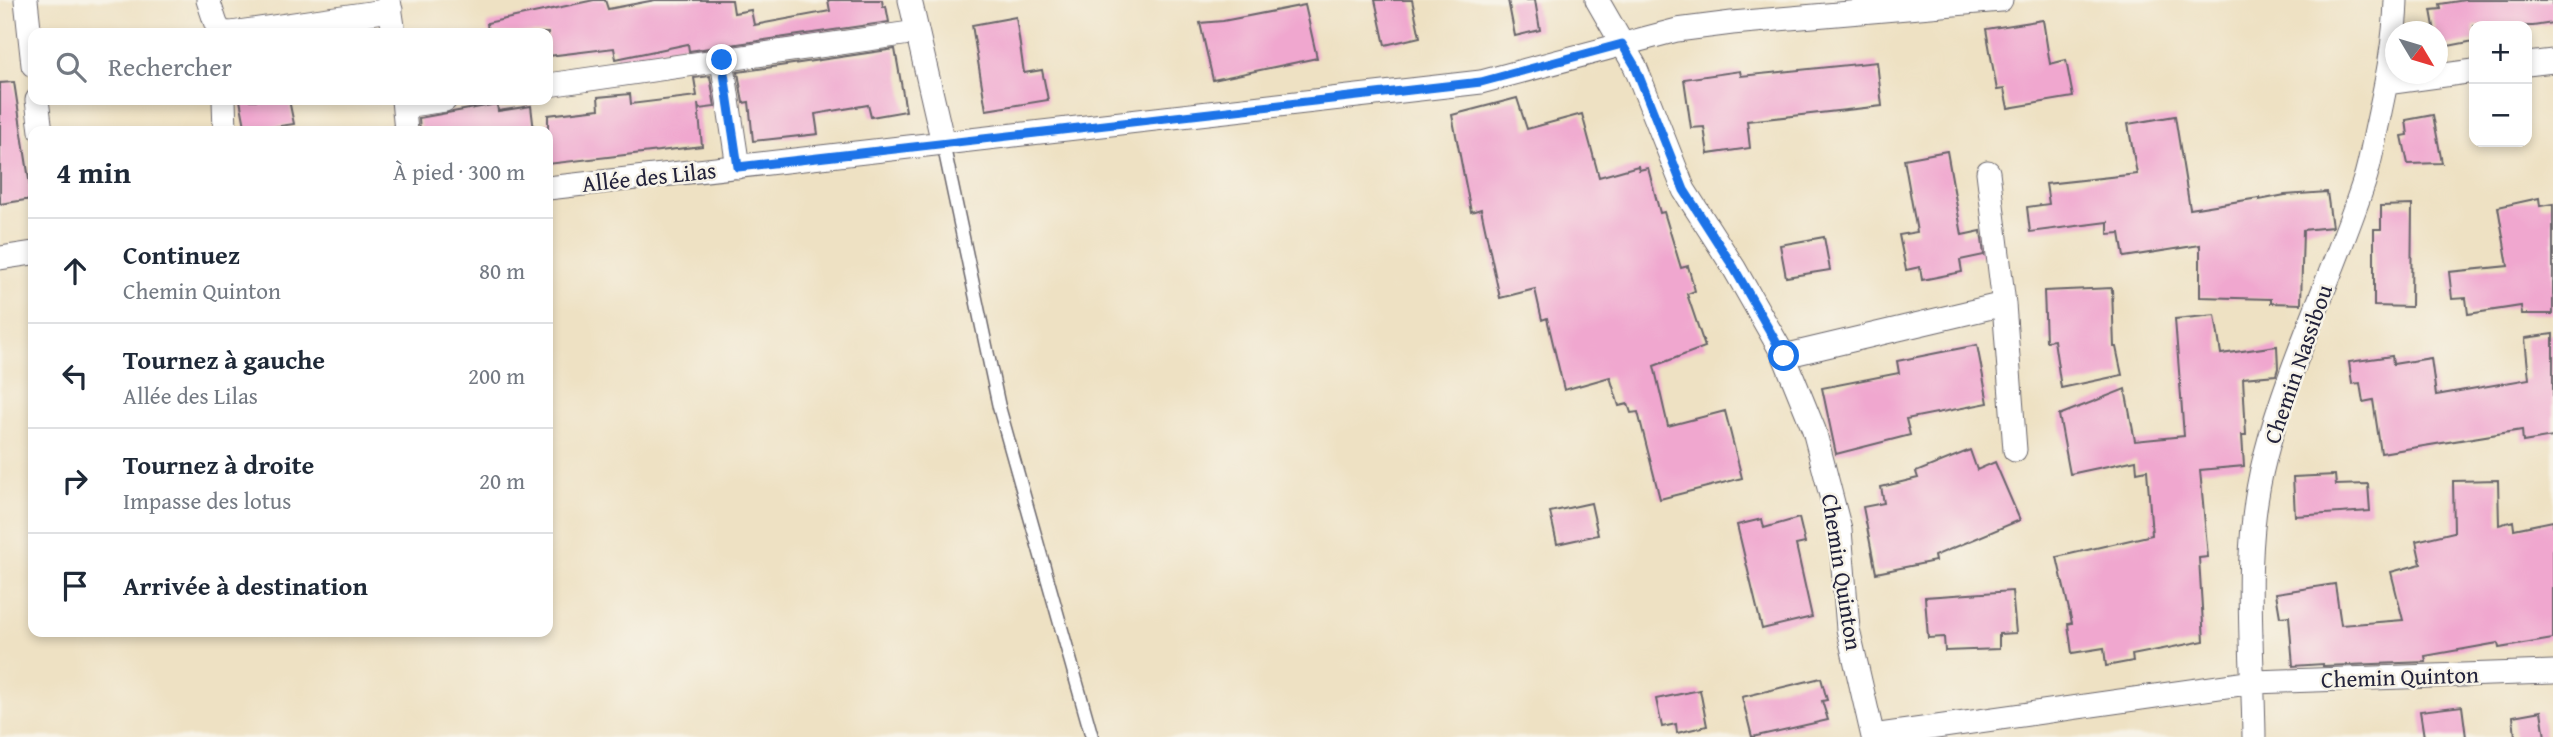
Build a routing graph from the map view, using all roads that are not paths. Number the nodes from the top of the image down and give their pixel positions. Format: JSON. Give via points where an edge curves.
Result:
{"nodes":[{"id":1,"x":26,"y":0,"type":"edge"},
{"id":2,"x":208,"y":0,"type":"edge"},
{"id":3,"x":910,"y":0,"type":"edge"},
{"id":4,"x":1597,"y":0,"type":"edge"},
{"id":5,"x":2001,"y":0,"type":"edge"},
{"id":6,"x":2396,"y":0,"type":"edge"},
{"id":7,"x":390,"y":5,"type":"edge"},
{"id":8,"x":2396,"y":21,"type":"edge"},
{"id":9,"x":29,"y":28,"type":"edge"},
{"id":10,"x":220,"y":28,"type":"edge"},
{"id":11,"x":255,"y":28,"type":"edge"},
{"id":12,"x":393,"y":28,"type":"edge"},
{"id":13,"x":917,"y":32,"type":"junction"},
{"id":14,"x":1622,"y":44,"type":"junction"},
{"id":15,"x":722,"y":60,"type":"junction"},
{"id":16,"x":2553,"y":61,"type":"edge"},
{"id":17,"x":2532,"y":63,"type":"edge"},
{"id":18,"x":2469,"y":72,"type":"edge"},
{"id":19,"x":2448,"y":75,"type":"edge"},
{"id":20,"x":553,"y":84,"type":"edge"},
{"id":21,"x":2386,"y":84,"type":"edge"},
{"id":22,"x":38,"y":105,"type":"edge"},
{"id":23,"x":224,"y":105,"type":"edge"},
{"id":24,"x":403,"y":105,"type":"edge"},
{"id":25,"x":40,"y":126,"type":"edge"},
{"id":26,"x":225,"y":126,"type":"edge"},
{"id":27,"x":405,"y":126,"type":"edge"},
{"id":28,"x":943,"y":143,"type":"junction"},
{"id":29,"x":738,"y":167,"type":"junction"},
{"id":30,"x":1987,"y":172,"type":"dead end"},
{"id":31,"x":553,"y":187,"type":"edge"},
{"id":32,"x":28,"y":254,"type":"edge"},
{"id":33,"x":0,"y":258,"type":"edge"},
{"id":34,"x":2004,"y":304,"type":"junction"},
{"id":35,"x":1784,"y":356,"type":"junction"},
{"id":36,"x":2015,"y":450,"type":"dead end"},
{"id":37,"x":2553,"y":673,"type":"edge"},
{"id":38,"x":2254,"y":682,"type":"junction"},
{"id":39,"x":1873,"y":736,"type":"edge"},
{"id":40,"x":1092,"y":737,"type":"edge"},
{"id":41,"x":2254,"y":737,"type":"edge"}],
"edges":[{"from":1,"to":9,"type":"street"},
{"from":2,"to":10,"type":"street"},
{"from":3,"to":13,"type":"street"},
{"from":4,"to":14,"type":"street","name":"Chemin Quinton"},
{"from":5,"to":14,"type":"street","name":"Allée des Lilas","via":[[1732,23]]},
{"from":6,"to":8,"type":"street","name":"Chemin Nassibou"},
{"from":7,"to":11,"type":"street"},
{"from":7,"to":12,"type":"street"},
{"from":13,"to":15,"type":"street"},
{"from":13,"to":28,"type":"street"},
{"from":14,"to":28,"type":"street","name":"Allée des Lilas","via":[[1481,82]]},
{"from":14,"to":35,"type":"street","name":"Chemin Quinton","via":[[1684,190]]},
{"from":15,"to":20,"type":"street"},
{"from":15,"to":29,"type":"street"},
{"from":16,"to":17,"type":"street"},
{"from":18,"to":19,"type":"street"},
{"from":21,"to":38,"type":"street","name":"Chemin Nassibou","via":[[2365,180],[2283,397],[2265,458],[2252,536],[2249,607]]},
{"from":22,"to":25,"type":"street"},
{"from":23,"to":26,"type":"street"},
{"from":24,"to":27,"type":"street"},
{"from":28,"to":29,"type":"street","name":"Allée des Lilas"},
{"from":28,"to":40,"type":"lane","via":[[999,407]]},
{"from":29,"to":31,"type":"street","name":"Allée des Lilas"},
{"from":30,"to":34,"type":"street"},
{"from":32,"to":33,"type":"street"},
{"from":34,"to":35,"type":"street"},
{"from":34,"to":36,"type":"street"},
{"from":35,"to":39,"type":"street","name":"Chemin Quinton","via":[[1814,430],[1831,489],[1840,530],[1848,629]]},
{"from":37,"to":38,"type":"street","name":"Chemin Quinton"},
{"from":38,"to":39,"type":"street","name":"Chemin Quinton"},
{"from":38,"to":41,"type":"street","name":"Chemin Nassibou"}]}
